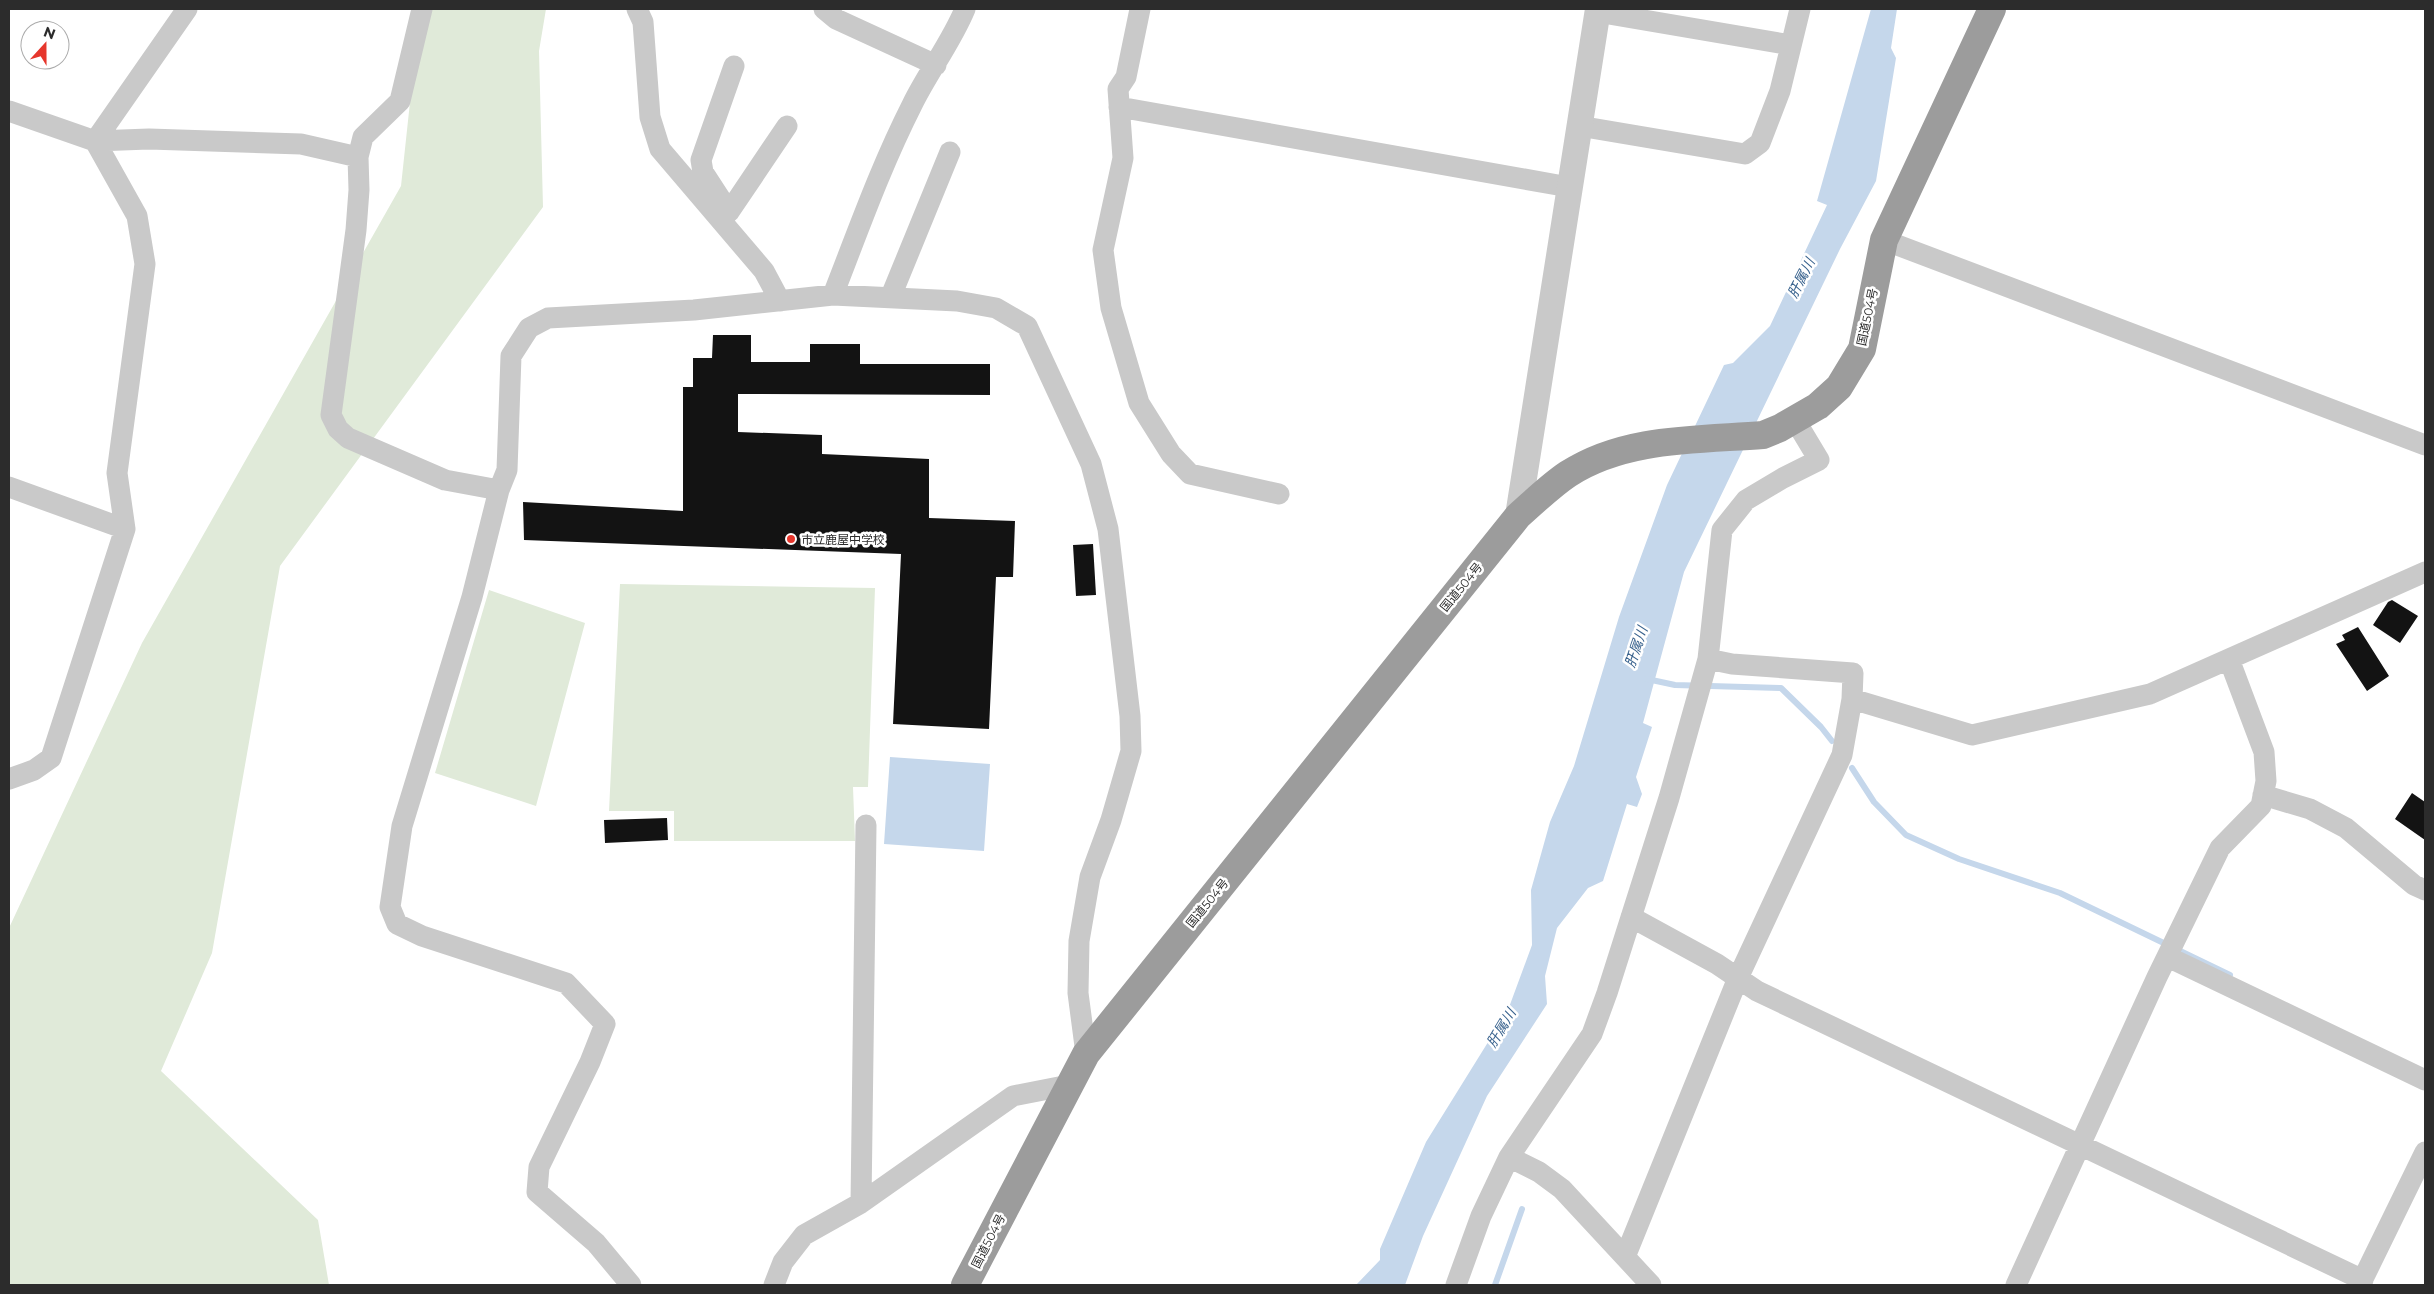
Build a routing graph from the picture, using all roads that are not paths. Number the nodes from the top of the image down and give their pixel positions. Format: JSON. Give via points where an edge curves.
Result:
{"nodes":[{"id":1,"x":187,"y":9,"type":"edge"},
{"id":2,"x":422,"y":9,"type":"edge"},
{"id":3,"x":637,"y":9,"type":"edge"},
{"id":4,"x":824,"y":9,"type":"edge"},
{"id":5,"x":965,"y":9,"type":"edge"},
{"id":6,"x":1140,"y":9,"type":"edge"},
{"id":7,"x":1800,"y":9,"type":"edge"},
{"id":8,"x":1992,"y":9,"type":"edge"},
{"id":9,"x":1598,"y":10,"type":"edge"},
{"id":10,"x":1792,"y":44,"type":"junction"},
{"id":11,"x":936,"y":65,"type":"junction"},
{"id":12,"x":734,"y":66,"type":"dead end"},
{"id":13,"x":1119,"y":106,"type":"junction"},
{"id":14,"x":9,"y":111,"type":"edge"},
{"id":15,"x":787,"y":126,"type":"dead end"},
{"id":16,"x":1579,"y":126,"type":"junction"},
{"id":17,"x":95,"y":141,"type":"junction"},
{"id":18,"x":950,"y":152,"type":"dead end"},
{"id":19,"x":358,"y":157,"type":"junction"},
{"id":20,"x":1569,"y":187,"type":"junction"},
{"id":21,"x":728,"y":219,"type":"junction"},
{"id":22,"x":1884,"y":240,"type":"junction"},
{"id":23,"x":833,"y":294,"type":"junction"},
{"id":24,"x":891,"y":296,"type":"junction"},
{"id":25,"x":780,"y":301,"type":"junction"},
{"id":26,"x":1795,"y":420,"type":"junction"},
{"id":27,"x":2425,"y":445,"type":"edge"},
{"id":28,"x":9,"y":487,"type":"edge"},
{"id":29,"x":499,"y":490,"type":"junction"},
{"id":30,"x":1279,"y":494,"type":"dead end"},
{"id":31,"x":1518,"y":516,"type":"junction"},
{"id":32,"x":125,"y":529,"type":"junction"},
{"id":33,"x":2425,"y":572,"type":"edge"},
{"id":34,"x":1708,"y":658,"type":"junction"},
{"id":35,"x":2229,"y":659,"type":"junction"},
{"id":36,"x":1852,"y":699,"type":"junction"},
{"id":37,"x":9,"y":779,"type":"edge"},
{"id":38,"x":2263,"y":795,"type":"junction"},
{"id":39,"x":866,"y":825,"type":"dead end"},
{"id":40,"x":2425,"y":890,"type":"edge"},
{"id":41,"x":1631,"y":917,"type":"junction"},
{"id":42,"x":2168,"y":956,"type":"junction"},
{"id":43,"x":1738,"y":978,"type":"junction"},
{"id":44,"x":1086,"y":1054,"type":"junction"},
{"id":45,"x":2425,"y":1080,"type":"edge"},
{"id":46,"x":1069,"y":1085,"type":"junction"},
{"id":47,"x":2080,"y":1144,"type":"junction"},
{"id":48,"x":2425,"y":1152,"type":"edge"},
{"id":49,"x":1509,"y":1157,"type":"junction"},
{"id":50,"x":861,"y":1202,"type":"junction"},
{"id":51,"x":1625,"y":1257,"type":"junction"},
{"id":52,"x":2361,"y":1282,"type":"edge"},
{"id":53,"x":631,"y":1285,"type":"edge"},
{"id":54,"x":774,"y":1285,"type":"edge"},
{"id":55,"x":965,"y":1285,"type":"edge"},
{"id":56,"x":1456,"y":1285,"type":"edge"},
{"id":57,"x":1651,"y":1285,"type":"edge"},
{"id":58,"x":2016,"y":1285,"type":"edge"}],
"edges":[{"from":1,"to":17,"type":"street"},
{"from":2,"to":19,"type":"street","via":[[400,101],[363,137]]},
{"from":3,"to":21,"type":"street","via":[[643,22],[650,117],[660,149]]},
{"from":4,"to":11,"type":"street","via":[[836,19]]},
{"from":5,"to":11,"type":"street"},
{"from":6,"to":13,"type":"street","via":[[1126,77],[1118,89]]},
{"from":7,"to":10,"type":"street"},
{"from":8,"to":22,"type":"highway","name":"国道504号"},
{"from":9,"to":10,"type":"street"},
{"from":9,"to":16,"type":"street"},
{"from":10,"to":16,"type":"street","via":[[1780,91],[1760,143],[1745,154]]},
{"from":11,"to":23,"type":"street","via":[[912,104]]},
{"from":12,"to":21,"type":"street","via":[[700,160]]},
{"from":13,"to":20,"type":"street"},
{"from":13,"to":30,"type":"street","via":[[1123,158],[1103,250],[1111,308],[1139,403],[1171,454],[1190,474]]},
{"from":14,"to":17,"type":"street"},
{"from":15,"to":21,"type":"street"},
{"from":16,"to":20,"type":"street"},
{"from":17,"to":19,"type":"street","via":[[149,139],[301,144]]},
{"from":17,"to":32,"type":"street","via":[[137,216],[145,264],[117,473]]},
{"from":18,"to":24,"type":"street"},
{"from":19,"to":29,"type":"street","via":[[356,230],[331,415],[338,429],[348,438],[445,480]]},
{"from":20,"to":31,"type":"street"},
{"from":21,"to":25,"type":"street","via":[[764,271]]},
{"from":22,"to":26,"type":"highway","name":"国道504号","via":[[1862,349],[1839,387],[1818,406]]},
{"from":22,"to":27,"type":"street"},
{"from":23,"to":24,"type":"street"},
{"from":23,"to":25,"type":"street"},
{"from":24,"to":44,"type":"street","via":[[996,308],[1027,326],[1091,464],[1108,528],[1130,716],[1131,750],[1090,877],[1079,941],[1078,993]]},
{"from":25,"to":29,"type":"street","via":[[694,310],[548,318],[529,328],[512,356],[507,470]]},
{"from":26,"to":31,"type":"highway","name":"国道504号","via":[[1763,435],[1634,446],[1568,474]]},
{"from":26,"to":34,"type":"street","via":[[1819,460],[1746,500],[1722,530]]},
{"from":28,"to":32,"type":"street"},
{"from":29,"to":53,"type":"street","via":[[472,597],[402,826],[390,907],[397,924],[422,936],[566,983],[605,1024],[539,1167],[537,1192],[596,1243]]},
{"from":31,"to":44,"type":"highway","name":"国道504号"},
{"from":32,"to":37,"type":"street","via":[[51,758],[34,770]]},
{"from":33,"to":35,"type":"street"},
{"from":34,"to":36,"type":"street","via":[[1732,664],[1853,673]]},
{"from":34,"to":41,"type":"street","via":[[1669,798]]},
{"from":35,"to":36,"type":"street","via":[[2150,694],[1972,735]]},
{"from":35,"to":38,"type":"street","via":[[2264,752],[2266,780]]},
{"from":36,"to":43,"type":"street","via":[[1842,755]]},
{"from":38,"to":40,"type":"street","via":[[2310,809],[2346,828],[2414,885]]},
{"from":38,"to":42,"type":"street","via":[[2261,806],[2220,848]]},
{"from":39,"to":50,"type":"street"},
{"from":41,"to":43,"type":"street"},
{"from":41,"to":49,"type":"street","via":[[1592,1034]]},
{"from":42,"to":45,"type":"street"},
{"from":42,"to":47,"type":"street"},
{"from":43,"to":47,"type":"street","via":[[1757,991]]},
{"from":43,"to":51,"type":"street"},
{"from":44,"to":46,"type":"highway","name":"国道504号"},
{"from":46,"to":50,"type":"street","via":[[1013,1096]]},
{"from":46,"to":55,"type":"highway","name":"国道504号"},
{"from":47,"to":52,"type":"street"},
{"from":47,"to":58,"type":"street"},
{"from":48,"to":52,"type":"street"},
{"from":49,"to":51,"type":"street","via":[[1539,1172],[1562,1189]]},
{"from":49,"to":56,"type":"street","via":[[1481,1216]]},
{"from":50,"to":54,"type":"street","via":[[804,1235],[783,1262]]},
{"from":51,"to":57,"type":"street"}]}
